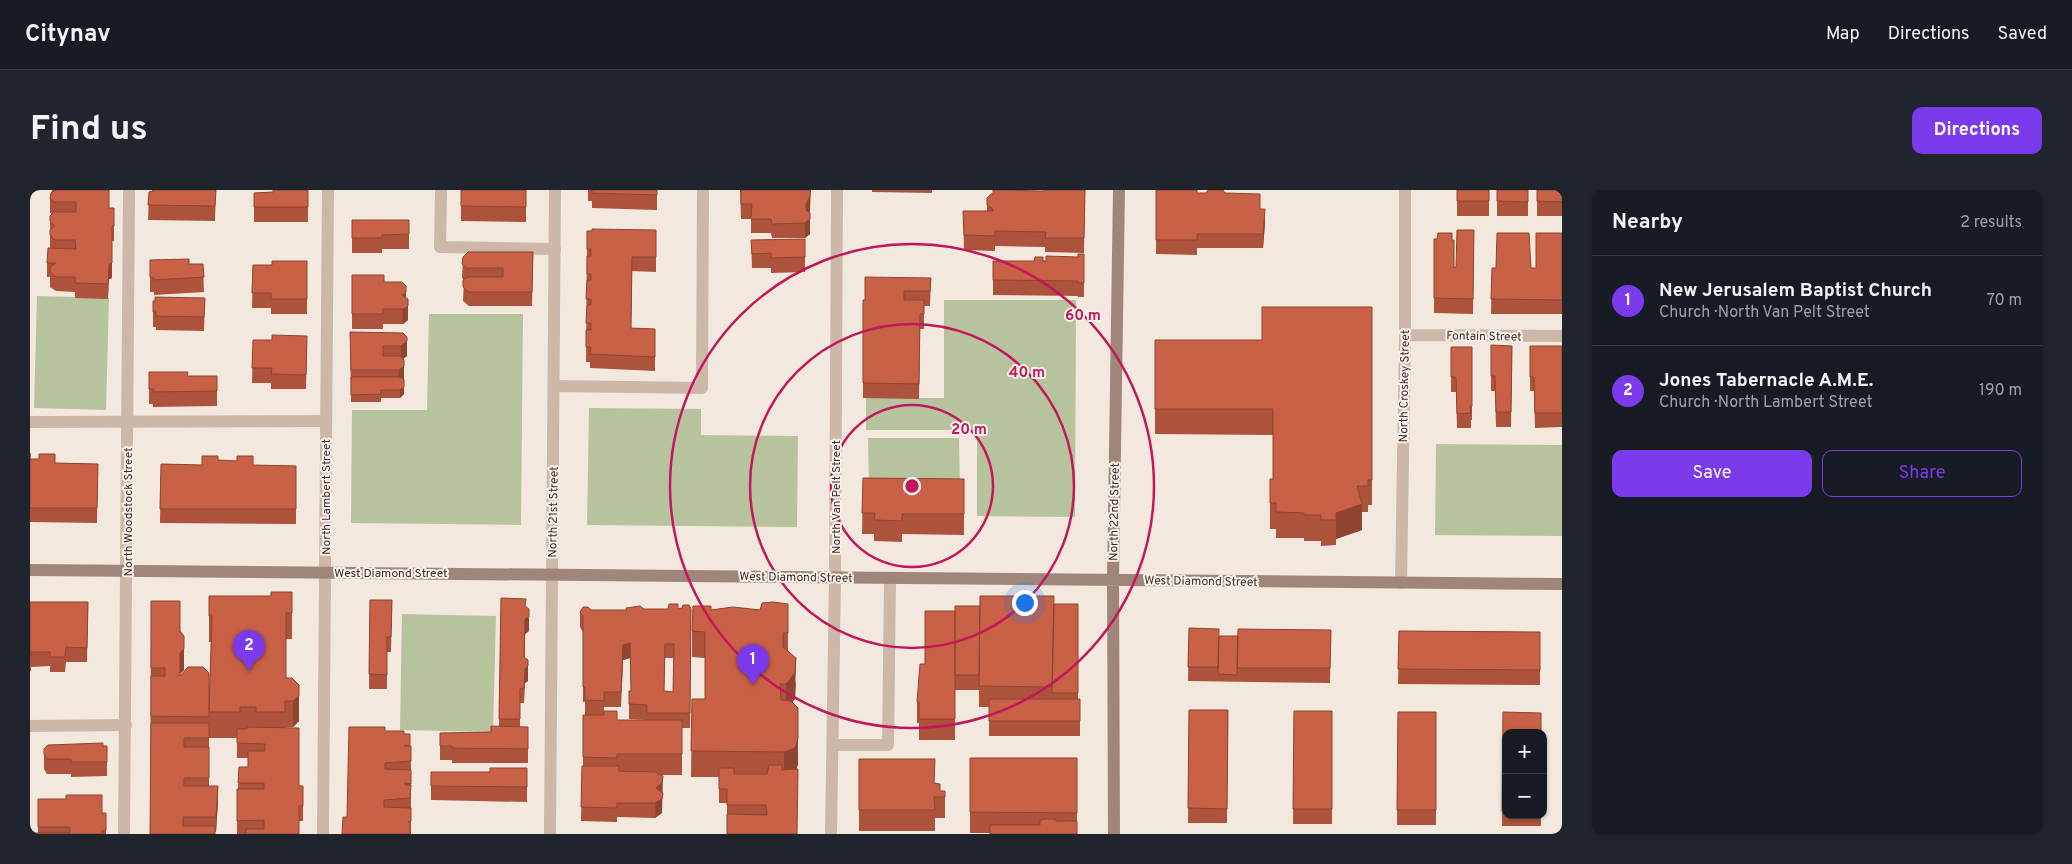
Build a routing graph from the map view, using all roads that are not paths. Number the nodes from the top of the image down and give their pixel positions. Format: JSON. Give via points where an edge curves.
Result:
{"nodes":[{"id":1,"x":129,"y":190,"type":"edge"},
{"id":2,"x":328,"y":190,"type":"edge"},
{"id":3,"x":441,"y":190,"type":"edge"},
{"id":4,"x":555,"y":190,"type":"edge"},
{"id":5,"x":702,"y":190,"type":"edge"},
{"id":6,"x":837,"y":190,"type":"edge"},
{"id":7,"x":1119,"y":190,"type":"edge"},
{"id":8,"x":1405,"y":190,"type":"edge"},
{"id":9,"x":555,"y":249,"type":"junction"},
{"id":10,"x":1405,"y":335,"type":"junction"},
{"id":11,"x":1562,"y":336,"type":"edge"},
{"id":12,"x":554,"y":386,"type":"junction"},
{"id":13,"x":128,"y":421,"type":"junction"},
{"id":14,"x":326,"y":421,"type":"junction"},
{"id":15,"x":30,"y":422,"type":"edge"},
{"id":16,"x":30,"y":570,"type":"edge"},
{"id":17,"x":128,"y":571,"type":"junction"},
{"id":18,"x":325,"y":573,"type":"junction"},
{"id":19,"x":552,"y":575,"type":"junction"},
{"id":20,"x":835,"y":578,"type":"junction"},
{"id":21,"x":890,"y":578,"type":"junction"},
{"id":22,"x":1113,"y":580,"type":"junction"},
{"id":23,"x":1400,"y":583,"type":"junction"},
{"id":24,"x":1562,"y":584,"type":"edge"},
{"id":25,"x":126,"y":725,"type":"junction"},
{"id":26,"x":30,"y":726,"type":"edge"},
{"id":27,"x":833,"y":744,"type":"junction"},
{"id":28,"x":124,"y":834,"type":"edge"},
{"id":29,"x":323,"y":834,"type":"edge"},
{"id":30,"x":550,"y":834,"type":"edge"},
{"id":31,"x":832,"y":834,"type":"edge"},
{"id":32,"x":1114,"y":834,"type":"edge"}],
"edges":[{"from":1,"to":13,"type":"street","name":"North Woodstock Street"},
{"from":2,"to":14,"type":"street","name":"North Lambert Street"},
{"from":3,"to":9,"type":"street","via":[[440,247]]},
{"from":4,"to":9,"type":"street","name":"North 21st Street"},
{"from":5,"to":12,"type":"street","via":[[702,388]]},
{"from":6,"to":20,"type":"street","name":"North Van Pelt Street"},
{"from":7,"to":22,"type":"main road","name":"North 22nd Street"},
{"from":8,"to":10,"type":"street","name":"North Croskey Street"},
{"from":9,"to":12,"type":"street","name":"North 21st Street"},
{"from":10,"to":11,"type":"street","name":"Fontain Street"},
{"from":10,"to":23,"type":"street","name":"North Croskey Street"},
{"from":12,"to":19,"type":"street","name":"North 21st Street"},
{"from":13,"to":14,"type":"street"},
{"from":13,"to":15,"type":"street"},
{"from":13,"to":17,"type":"street","name":"North Woodstock Street"},
{"from":14,"to":18,"type":"street","name":"North Lambert Street"},
{"from":16,"to":17,"type":"main road","name":"West Diamond Street"},
{"from":17,"to":18,"type":"main road","name":"West Diamond Street"},
{"from":17,"to":25,"type":"street","name":"North Woodstock Street"},
{"from":18,"to":19,"type":"main road","name":"West Diamond Street"},
{"from":18,"to":29,"type":"street","name":"North Lambert Street"},
{"from":19,"to":20,"type":"main road","name":"West Diamond Street"},
{"from":19,"to":30,"type":"street","name":"North 21st Street"},
{"from":20,"to":21,"type":"main road","name":"West Diamond Street"},
{"from":20,"to":27,"type":"street","name":"North Van Pelt Street"},
{"from":21,"to":22,"type":"main road","name":"West Diamond Street"},
{"from":21,"to":27,"type":"street","via":[[888,745]]},
{"from":22,"to":23,"type":"main road","name":"West Diamond Street"},
{"from":22,"to":32,"type":"main road","name":"North 22nd Street"},
{"from":23,"to":24,"type":"main road","name":"West Diamond Street"},
{"from":25,"to":26,"type":"street"},
{"from":25,"to":28,"type":"street","name":"North Woodstock Street"},
{"from":27,"to":31,"type":"street","name":"North Van Pelt Street"}]}
